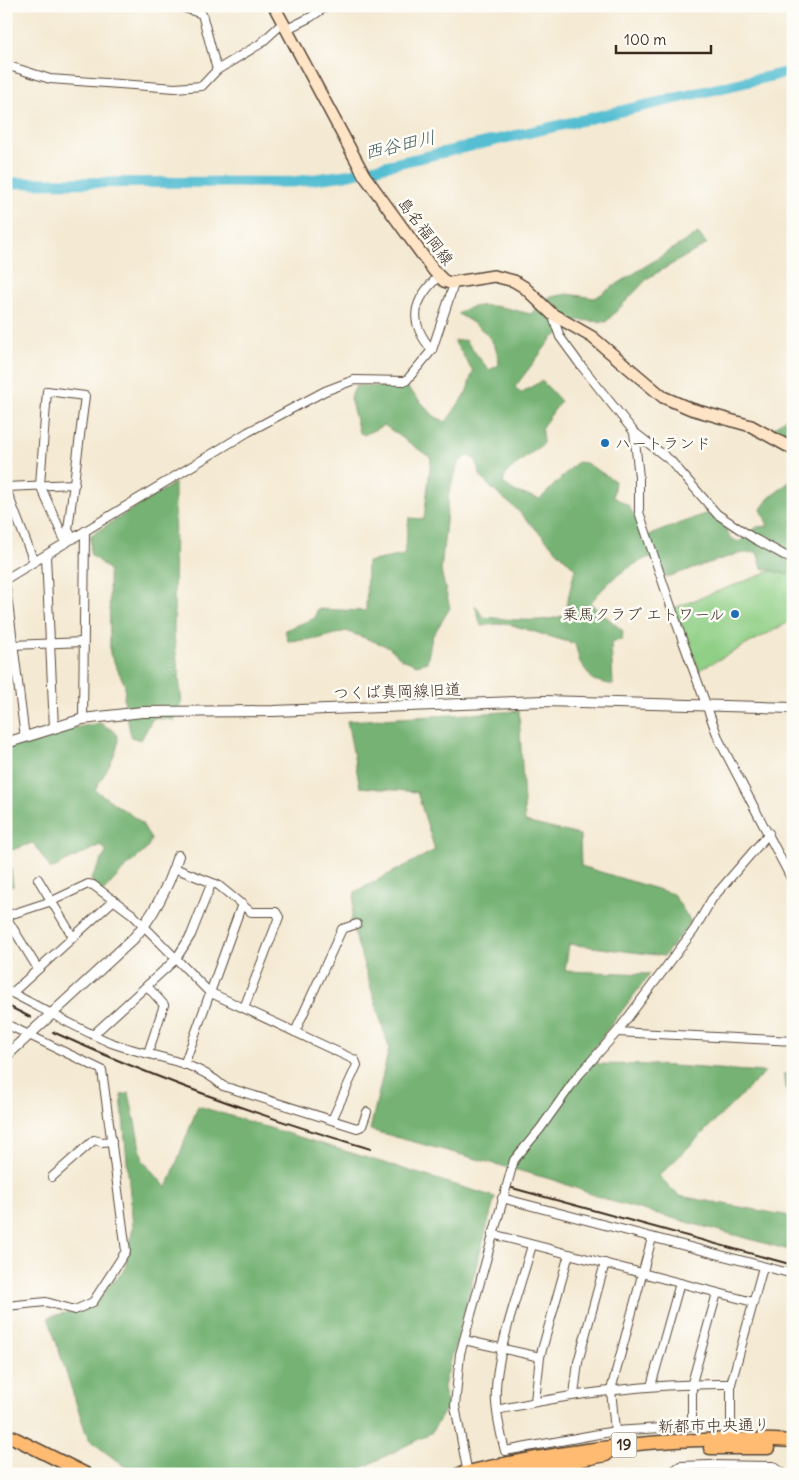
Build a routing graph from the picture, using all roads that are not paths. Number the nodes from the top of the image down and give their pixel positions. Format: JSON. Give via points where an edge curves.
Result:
{"nodes":[{"id":1,"x":180,"y":6,"type":"edge"},
{"id":2,"x":274,"y":6,"type":"edge"},
{"id":3,"x":327,"y":6,"type":"edge"},
{"id":4,"x":286,"y":26,"type":"junction"},
{"id":5,"x":6,"y":65,"type":"edge"},
{"id":6,"x":217,"y":70,"type":"junction"},
{"id":7,"x":439,"y":276,"type":"junction"},
{"id":8,"x":454,"y":284,"type":"junction"},
{"id":9,"x":552,"y":314,"type":"junction"},
{"id":10,"x":432,"y":350,"type":"junction"},
{"id":11,"x":634,"y":432,"type":"junction"},
{"id":12,"x":793,"y":449,"type":"edge"},
{"id":13,"x":75,"y":484,"type":"junction"},
{"id":14,"x":40,"y":485,"type":"junction"},
{"id":15,"x":6,"y":488,"type":"edge"},
{"id":16,"x":85,"y":531,"type":"junction"},
{"id":17,"x":69,"y":541,"type":"junction"},
{"id":18,"x":46,"y":556,"type":"junction"},
{"id":19,"x":793,"y":560,"type":"edge"},
{"id":20,"x":34,"y":562,"type":"junction"},
{"id":21,"x":6,"y":579,"type":"edge"},
{"id":22,"x":6,"y":587,"type":"edge"},
{"id":23,"x":8,"y":619,"type":"edge"},
{"id":24,"x":83,"y":642,"type":"junction"},
{"id":25,"x":13,"y":644,"type":"junction"},
{"id":26,"x":50,"y":644,"type":"junction"},
{"id":27,"x":706,"y":706,"type":"junction"},
{"id":28,"x":793,"y":708,"type":"edge"},
{"id":29,"x":83,"y":719,"type":"junction"},
{"id":30,"x":54,"y":728,"type":"junction"},
{"id":31,"x":25,"y":738,"type":"junction"},
{"id":32,"x":6,"y":743,"type":"edge"},
{"id":33,"x":769,"y":833,"type":"junction"},
{"id":34,"x":178,"y":856,"type":"dead end"},
{"id":35,"x":174,"y":868,"type":"junction"},
{"id":36,"x":38,"y":879,"type":"dead end"},
{"id":37,"x":793,"y":882,"type":"edge"},
{"id":38,"x":210,"y":887,"type":"dead end"},
{"id":39,"x":114,"y":900,"type":"junction"},
{"id":40,"x":52,"y":901,"type":"junction"},
{"id":41,"x":242,"y":904,"type":"junction"},
{"id":42,"x":6,"y":917,"type":"edge"},
{"id":43,"x":357,"y":924,"type":"dead end"},
{"id":44,"x":144,"y":926,"type":"junction"},
{"id":45,"x":73,"y":937,"type":"junction"},
{"id":46,"x":176,"y":959,"type":"junction"},
{"id":47,"x":38,"y":969,"type":"junction"},
{"id":48,"x":147,"y":986,"type":"junction"},
{"id":49,"x":9,"y":991,"type":"edge"},
{"id":50,"x":209,"y":992,"type":"junction"},
{"id":51,"x":244,"y":1008,"type":"junction"},
{"id":52,"x":53,"y":1013,"type":"junction"},
{"id":53,"x":6,"y":1024,"type":"edge"},
{"id":54,"x":295,"y":1032,"type":"junction"},
{"id":55,"x":617,"y":1032,"type":"junction"},
{"id":56,"x":94,"y":1034,"type":"junction"},
{"id":57,"x":29,"y":1035,"type":"junction"},
{"id":58,"x":793,"y":1041,"type":"edge"},
{"id":59,"x":148,"y":1053,"type":"junction"},
{"id":60,"x":6,"y":1056,"type":"edge"},
{"id":61,"x":184,"y":1065,"type":"junction"},
{"id":62,"x":367,"y":1112,"type":"dead end"},
{"id":63,"x":332,"y":1120,"type":"junction"},
{"id":64,"x":112,"y":1141,"type":"junction"},
{"id":65,"x":52,"y":1177,"type":"dead end"},
{"id":66,"x":502,"y":1198,"type":"junction"},
{"id":67,"x":492,"y":1234,"type":"junction"},
{"id":68,"x":652,"y":1238,"type":"junction"},
{"id":69,"x":532,"y":1245,"type":"junction"},
{"id":70,"x":569,"y":1254,"type":"junction"},
{"id":71,"x":605,"y":1263,"type":"junction"},
{"id":72,"x":763,"y":1267,"type":"junction"},
{"id":73,"x":642,"y":1273,"type":"junction"},
{"id":74,"x":793,"y":1274,"type":"edge"},
{"id":75,"x":680,"y":1283,"type":"junction"},
{"id":76,"x":717,"y":1293,"type":"junction"},
{"id":77,"x":754,"y":1302,"type":"junction"},
{"id":78,"x":6,"y":1306,"type":"edge"},
{"id":79,"x":464,"y":1340,"type":"junction"},
{"id":80,"x":503,"y":1349,"type":"junction"},
{"id":81,"x":540,"y":1357,"type":"junction"},
{"id":82,"x":692,"y":1383,"type":"junction"},
{"id":83,"x":731,"y":1384,"type":"junction"},
{"id":84,"x":651,"y":1386,"type":"junction"},
{"id":85,"x":611,"y":1390,"type":"junction"},
{"id":86,"x":574,"y":1395,"type":"junction"},
{"id":87,"x":535,"y":1401,"type":"junction"},
{"id":88,"x":497,"y":1410,"type":"junction"},
{"id":89,"x":615,"y":1431,"type":"junction"},
{"id":90,"x":731,"y":1438,"type":"junction"},
{"id":91,"x":9,"y":1441,"type":"edge"},
{"id":92,"x":793,"y":1441,"type":"edge"},
{"id":93,"x":793,"y":1450,"type":"edge"},
{"id":94,"x":465,"y":1473,"type":"edge"},
{"id":95,"x":64,"y":1474,"type":"edge"},
{"id":96,"x":86,"y":1474,"type":"edge"},
{"id":97,"x":507,"y":1474,"type":"edge"},
{"id":98,"x":669,"y":1474,"type":"edge"},
{"id":99,"x":784,"y":1474,"type":"edge"}],
"edges":[{"from":1,"to":6,"type":"street","via":[[202,14]]},
{"from":2,"to":4,"type":"main road","name":"島名福岡線"},
{"from":3,"to":4,"type":"street","via":[[311,17]]},
{"from":4,"to":6,"type":"street"},
{"from":4,"to":7,"type":"main road","name":"島名福岡線","via":[[363,172]]},
{"from":5,"to":6,"type":"street","via":[[50,79],[175,88],[202,86]]},
{"from":7,"to":8,"type":"main road","name":"島名福岡線"},
{"from":7,"to":10,"type":"street","via":[[425,289],[416,309],[419,334]]},
{"from":8,"to":9,"type":"main road","name":"島名福岡線","via":[[494,276],[510,279],[524,287]]},
{"from":8,"to":10,"type":"street"},
{"from":9,"to":11,"type":"street","via":[[560,337],[578,363]]},
{"from":9,"to":12,"type":"main road","name":"島名福岡線","via":[[592,337],[663,397],[691,409],[743,423]]},
{"from":10,"to":16,"type":"street","via":[[406,381],[354,380],[325,391],[248,432]]},
{"from":11,"to":19,"type":"street","via":[[671,461],[717,514]]},
{"from":11,"to":27,"type":"street","via":[[639,512]]},
{"from":13,"to":14,"type":"street"},
{"from":13,"to":14,"type":"street","via":[[85,396],[47,391]]},
{"from":13,"to":17,"type":"street"},
{"from":14,"to":15,"type":"street"},
{"from":14,"to":17,"type":"street"},
{"from":15,"to":20,"type":"street"},
{"from":16,"to":17,"type":"street"},
{"from":16,"to":24,"type":"street"},
{"from":17,"to":18,"type":"street"},
{"from":18,"to":20,"type":"street"},
{"from":18,"to":26,"type":"street"},
{"from":20,"to":21,"type":"street"},
{"from":22,"to":23,"type":"street"},
{"from":23,"to":25,"type":"street"},
{"from":24,"to":26,"type":"street"},
{"from":24,"to":29,"type":"street"},
{"from":25,"to":26,"type":"street"},
{"from":25,"to":31,"type":"street"},
{"from":26,"to":30,"type":"street"},
{"from":27,"to":28,"type":"street","name":"つくば真岡線旧道"},
{"from":27,"to":29,"type":"street","name":"つくば真岡線旧道","via":[[502,702],[385,708],[142,712]]},
{"from":27,"to":33,"type":"street","via":[[720,740]]},
{"from":29,"to":30,"type":"street","name":"つくば真岡線旧道"},
{"from":30,"to":31,"type":"street","name":"つくば真岡線旧道"},
{"from":31,"to":32,"type":"street","name":"つくば真岡線旧道"},
{"from":33,"to":37,"type":"street"},
{"from":33,"to":55,"type":"street","via":[[712,900],[694,930]]},
{"from":34,"to":35,"type":"street"},
{"from":35,"to":41,"type":"street","via":[[218,885]]},
{"from":35,"to":44,"type":"street","via":[[164,894]]},
{"from":36,"to":40,"type":"street"},
{"from":38,"to":46,"type":"street","via":[[191,935]]},
{"from":39,"to":40,"type":"street","via":[[88,884]]},
{"from":39,"to":44,"type":"street"},
{"from":39,"to":45,"type":"street"},
{"from":40,"to":42,"type":"street"},
{"from":40,"to":45,"type":"street"},
{"from":41,"to":50,"type":"street"},
{"from":41,"to":51,"type":"street","via":[[251,912],[276,912],[279,917]]},
{"from":42,"to":47,"type":"street"},
{"from":43,"to":54,"type":"street","via":[[342,929]]},
{"from":44,"to":46,"type":"street"},
{"from":44,"to":52,"type":"street","via":[[125,948]]},
{"from":45,"to":47,"type":"street"},
{"from":46,"to":48,"type":"street"},
{"from":46,"to":50,"type":"street"},
{"from":47,"to":49,"type":"street"},
{"from":48,"to":56,"type":"street"},
{"from":48,"to":59,"type":"street","via":[[164,1005]]},
{"from":49,"to":52,"type":"street"},
{"from":50,"to":51,"type":"street"},
{"from":50,"to":61,"type":"street"},
{"from":51,"to":54,"type":"street"},
{"from":52,"to":56,"type":"street"},
{"from":52,"to":57,"type":"street"},
{"from":53,"to":57,"type":"street"},
{"from":54,"to":63,"type":"street","via":[[355,1060],[357,1065]]},
{"from":55,"to":58,"type":"street"},
{"from":55,"to":66,"type":"street","via":[[577,1077],[540,1130],[514,1160]]},
{"from":56,"to":59,"type":"street","via":[[111,1043]]},
{"from":57,"to":60,"type":"street"},
{"from":57,"to":64,"type":"street","via":[[102,1070]]},
{"from":59,"to":61,"type":"street"},
{"from":61,"to":63,"type":"street","via":[[211,1075],[223,1086]]},
{"from":62,"to":63,"type":"street","via":[[362,1126],[357,1128]]},
{"from":64,"to":65,"type":"street","via":[[94,1140]]},
{"from":64,"to":78,"type":"street","via":[[126,1251],[93,1302],[75,1310],[46,1302]]},
{"from":66,"to":67,"type":"street"},
{"from":66,"to":68,"type":"street"},
{"from":67,"to":69,"type":"street"},
{"from":67,"to":79,"type":"street"},
{"from":68,"to":72,"type":"street"},
{"from":68,"to":73,"type":"street"},
{"from":69,"to":70,"type":"street"},
{"from":69,"to":80,"type":"street"},
{"from":70,"to":71,"type":"street"},
{"from":70,"to":81,"type":"street"},
{"from":71,"to":73,"type":"street"},
{"from":71,"to":86,"type":"street","via":[[578,1362]]},
{"from":72,"to":74,"type":"street"},
{"from":72,"to":77,"type":"street"},
{"from":73,"to":75,"type":"street"},
{"from":73,"to":85,"type":"street"},
{"from":75,"to":76,"type":"street"},
{"from":75,"to":84,"type":"street"},
{"from":76,"to":77,"type":"street"},
{"from":76,"to":82,"type":"street"},
{"from":77,"to":83,"type":"street"},
{"from":79,"to":80,"type":"street"},
{"from":79,"to":94,"type":"street","via":[[455,1406]]},
{"from":80,"to":81,"type":"street"},
{"from":80,"to":88,"type":"street","via":[[497,1381]]},
{"from":81,"to":87,"type":"street"},
{"from":82,"to":83,"type":"street"},
{"from":82,"to":84,"type":"street"},
{"from":82,"to":89,"type":"street","via":[[692,1426]]},
{"from":83,"to":90,"type":"street"},
{"from":84,"to":85,"type":"street"},
{"from":85,"to":86,"type":"street"},
{"from":85,"to":89,"type":"street"},
{"from":86,"to":87,"type":"street"},
{"from":87,"to":88,"type":"street"},
{"from":88,"to":89,"type":"street","via":[[505,1451]]},
{"from":90,"to":92,"type":"main road","name":"新都市中央通り","number":"19"},
{"from":90,"to":94,"type":"main road","name":"新都市中央通り","number":"19","via":[[596,1448]]},
{"from":91,"to":95,"type":"main road"},
{"from":91,"to":96,"type":"main road"},
{"from":93,"to":97,"type":"main road","name":"新都市中央通り","number":"19","via":[[719,1447],[630,1452]]},
{"from":98,"to":99,"type":"street","via":[[680,1466],[710,1465],[773,1466]]}]}
